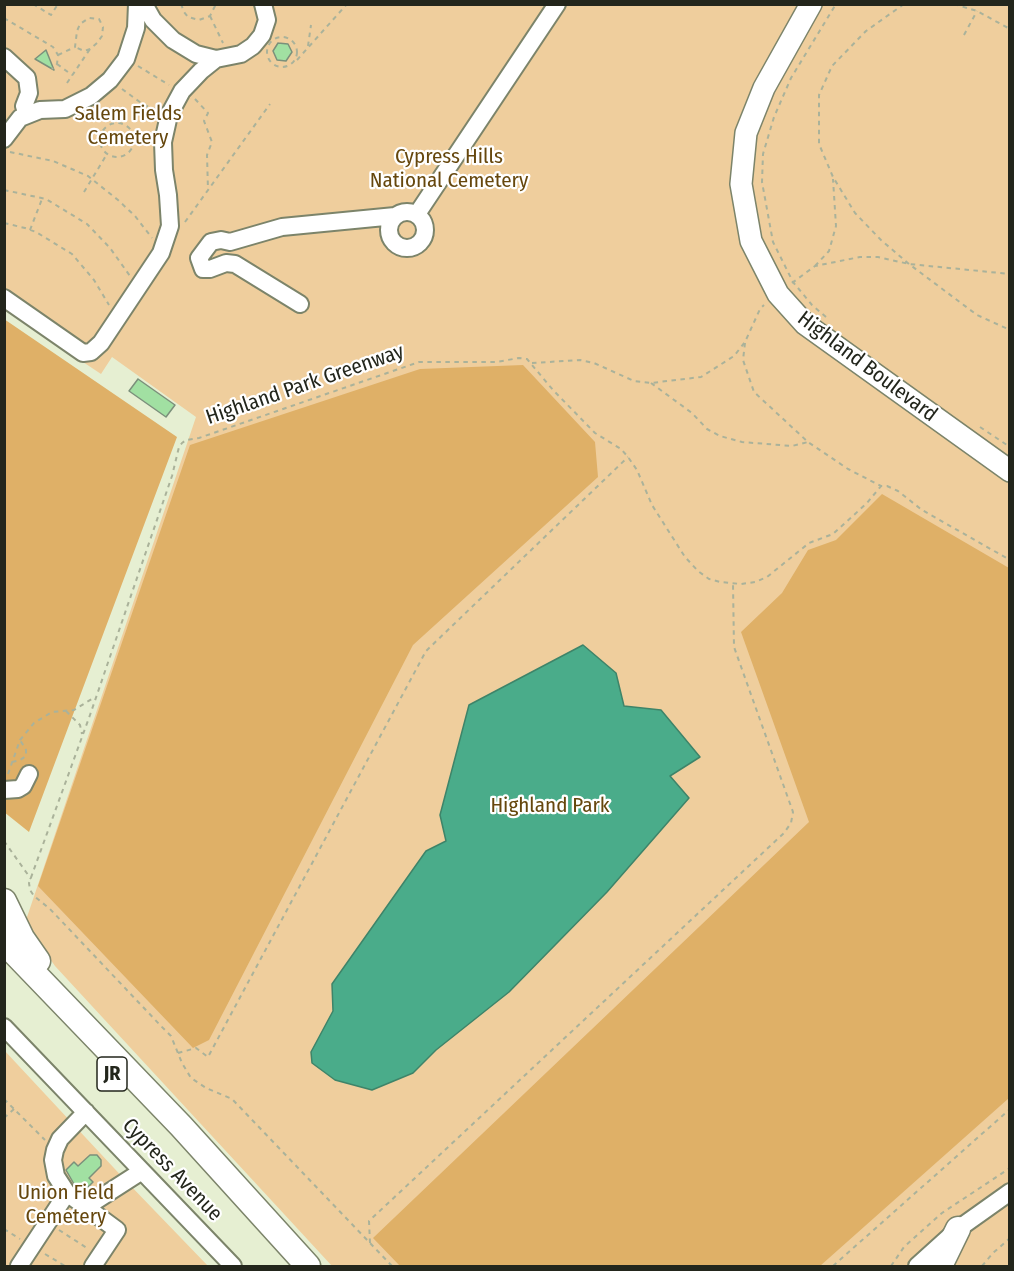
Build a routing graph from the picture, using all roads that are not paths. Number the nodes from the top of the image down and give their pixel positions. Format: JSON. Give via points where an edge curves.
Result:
{"nodes":[{"id":1,"x":137,"y":4,"type":"edge"},
{"id":2,"x":144,"y":4,"type":"edge"},
{"id":3,"x":263,"y":4,"type":"edge"},
{"id":4,"x":557,"y":4,"type":"edge"},
{"id":5,"x":811,"y":4,"type":"edge"},
{"id":6,"x":4,"y":57,"type":"edge"},
{"id":7,"x":223,"y":57,"type":"junction"},
{"id":8,"x":27,"y":115,"type":"junction"},
{"id":9,"x":4,"y":139,"type":"edge"},
{"id":10,"x":417,"y":214,"type":"junction"},
{"id":11,"x":395,"y":216,"type":"junction"},
{"id":12,"x":4,"y":298,"type":"edge"},
{"id":13,"x":300,"y":304,"type":"dead end"},
{"id":14,"x":1010,"y":471,"type":"edge"},
{"id":15,"x":29,"y":774,"type":"dead end"},
{"id":16,"x":6,"y":783,"type":"edge"},
{"id":17,"x":4,"y":901,"type":"edge"},
{"id":18,"x":4,"y":942,"type":"edge"},
{"id":19,"x":4,"y":962,"type":"edge"},
{"id":20,"x":4,"y":1027,"type":"edge"},
{"id":21,"x":102,"y":1042,"type":"junction"},
{"id":22,"x":86,"y":1112,"type":"junction"},
{"id":23,"x":142,"y":1171,"type":"junction"},
{"id":24,"x":1010,"y":1192,"type":"edge"},
{"id":25,"x":67,"y":1193,"type":"junction"},
{"id":26,"x":86,"y":1207,"type":"junction"},
{"id":27,"x":958,"y":1229,"type":"junction"},
{"id":28,"x":96,"y":1261,"type":"edge"},
{"id":29,"x":19,"y":1266,"type":"edge"},
{"id":30,"x":233,"y":1266,"type":"edge"},
{"id":31,"x":287,"y":1266,"type":"edge"},
{"id":32,"x":308,"y":1266,"type":"edge"},
{"id":33,"x":917,"y":1266,"type":"edge"},
{"id":34,"x":940,"y":1266,"type":"edge"}],
"edges":[{"from":1,"to":8,"type":"street","via":[[136,28],[127,56],[110,80],[91,96],[65,109]]},
{"from":2,"to":7,"type":"street","via":[[153,20],[173,40],[196,54]]},
{"from":3,"to":7,"type":"street","via":[[267,20],[262,35],[241,54]]},
{"from":4,"to":10,"type":"street"},
{"from":5,"to":14,"type":"main road","name":"Highland Boulevard","via":[[764,88],[746,133],[741,184],[751,241],[778,294],[805,324]]},
{"from":6,"to":8,"type":"street","via":[[27,78]]},
{"from":7,"to":12,"type":"street","via":[[201,71],[182,91],[168,115],[163,142],[170,226],[161,253],[101,343],[91,352],[83,353]]},
{"from":8,"to":9,"type":"street"},
{"from":10,"to":11,"type":"street","via":[[406,211]]},
{"from":10,"to":11,"type":"street","via":[[425,224],[424,236],[411,248],[400,246],[391,238],[389,226]]},
{"from":11,"to":13,"type":"street","via":[[282,227],[230,242],[221,240],[211,243],[199,258],[203,269],[235,264]]},
{"from":15,"to":16,"type":"street","via":[[18,789]]},
{"from":17,"to":21,"type":"highway","via":[[33,955]]},
{"from":18,"to":21,"type":"highway","number":"JR"},
{"from":19,"to":31,"type":"highway","number":"JR","via":[[85,1044]]},
{"from":20,"to":22,"type":"street","name":"Cypress Avenue"},
{"from":21,"to":32,"type":"highway","number":"JR"},
{"from":22,"to":23,"type":"street","name":"Cypress Avenue"},
{"from":22,"to":25,"type":"street","via":[[60,1139],[55,1150],[56,1176]]},
{"from":23,"to":26,"type":"street"},
{"from":23,"to":30,"type":"street","name":"Cypress Avenue"},
{"from":24,"to":27,"type":"street"},
{"from":25,"to":26,"type":"street"},
{"from":25,"to":29,"type":"street"},
{"from":26,"to":28,"type":"street","via":[[117,1230]]},
{"from":27,"to":33,"type":"street"},
{"from":27,"to":34,"type":"highway"}]}
